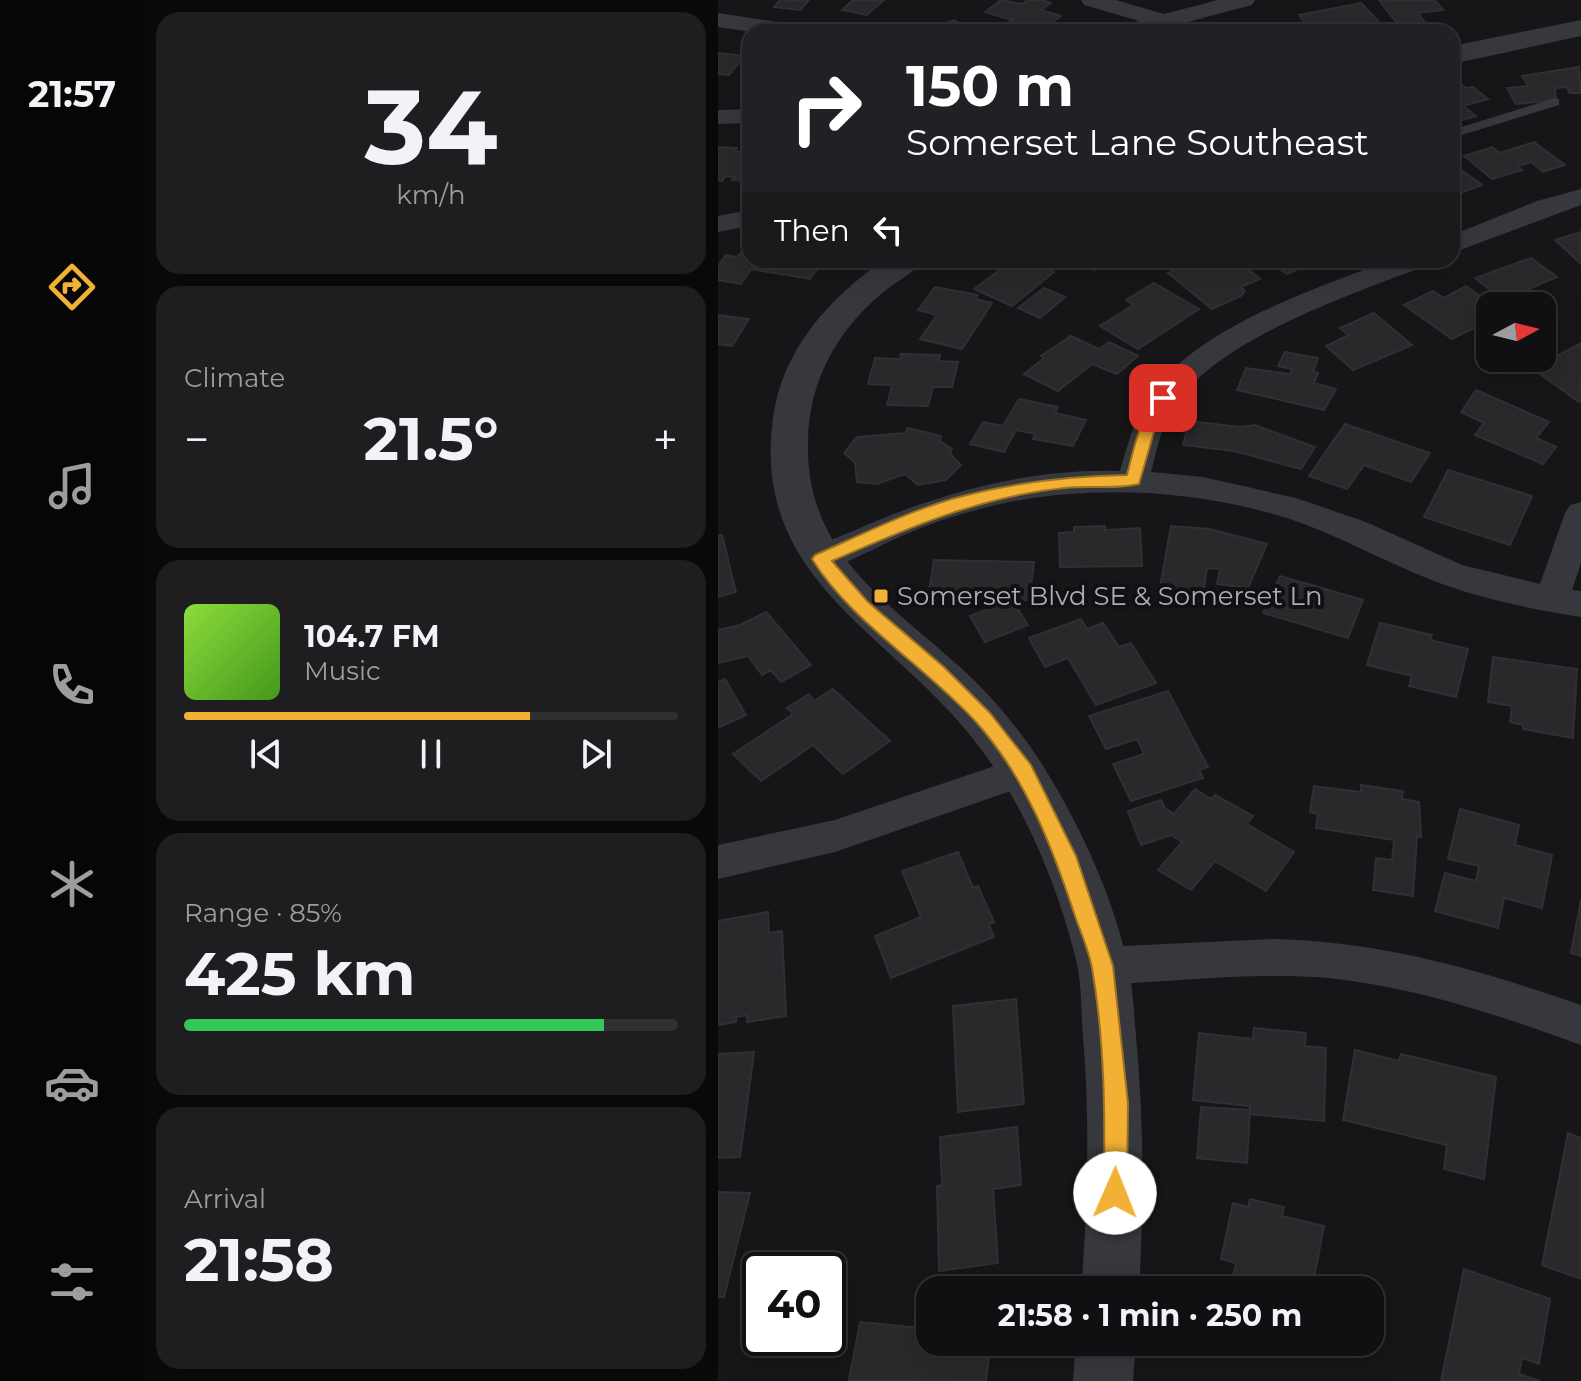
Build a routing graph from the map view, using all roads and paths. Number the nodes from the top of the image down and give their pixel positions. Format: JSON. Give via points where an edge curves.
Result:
{"nodes":[{"id":1,"x":1092,"y":0,"type":"edge"},
{"id":2,"x":1244,"y":0,"type":"edge"},
{"id":3,"x":718,"y":20,"type":"edge"},
{"id":4,"x":1162,"y":21,"type":"junction"},
{"id":5,"x":744,"y":24,"type":"edge"},
{"id":6,"x":1152,"y":24,"type":"edge"},
{"id":7,"x":1581,"y":28,"type":"edge"},
{"id":8,"x":1460,"y":53,"type":"edge"},
{"id":9,"x":1555,"y":102,"type":"dead end"},
{"id":10,"x":742,"y":116,"type":"edge"},
{"id":11,"x":718,"y":117,"type":"edge"},
{"id":12,"x":1460,"y":132,"type":"edge"},
{"id":13,"x":1581,"y":197,"type":"edge"},
{"id":14,"x":742,"y":220,"type":"edge"},
{"id":15,"x":718,"y":224,"type":"edge"},
{"id":16,"x":1460,"y":242,"type":"edge"},
{"id":17,"x":894,"y":268,"type":"edge"},
{"id":18,"x":1396,"y":268,"type":"edge"},
{"id":19,"x":1133,"y":480,"type":"junction"},
{"id":20,"x":1581,"y":513,"type":"edge"},
{"id":21,"x":821,"y":559,"type":"junction"},
{"id":22,"x":1566,"y":602,"type":"edge"},
{"id":23,"x":1024,"y":771,"type":"junction"},
{"id":24,"x":718,"y":862,"type":"edge"},
{"id":25,"x":1102,"y":966,"type":"junction"},
{"id":26,"x":1581,"y":1025,"type":"edge"},
{"id":27,"x":1111,"y":1276,"type":"edge"},
{"id":28,"x":1105,"y":1356,"type":"edge"},
{"id":29,"x":1103,"y":1381,"type":"edge"}],
"edges":[{"from":1,"to":4,"type":"street"},
{"from":2,"to":4,"type":"street"},
{"from":3,"to":5,"type":"street"},
{"from":4,"to":6,"type":"street"},
{"from":7,"to":8,"type":"street"},
{"from":9,"to":12,"type":"lane"},
{"from":10,"to":11,"type":"street"},
{"from":13,"to":16,"type":"street"},
{"from":14,"to":15,"type":"street"},
{"from":17,"to":21,"type":"street","via":[[831,324],[808,362],[796,403],[788,445],[790,487]]},
{"from":18,"to":19,"type":"street","via":[[1263,325],[1182,375],[1146,432]]},
{"from":19,"to":21,"type":"street","via":[[1065,482],[965,501]]},
{"from":19,"to":22,"type":"street","via":[[1285,506],[1342,525],[1450,574]]},
{"from":20,"to":22,"type":"street"},
{"from":21,"to":23,"type":"street","via":[[862,607],[984,719]]},
{"from":23,"to":24,"type":"street","via":[[897,818]]},
{"from":23,"to":25,"type":"street","via":[[1066,856]]},
{"from":25,"to":26,"type":"street","via":[[1327,960],[1415,973]]},
{"from":25,"to":27,"type":"street","via":[[1117,1103]]},
{"from":28,"to":29,"type":"street"}]}
